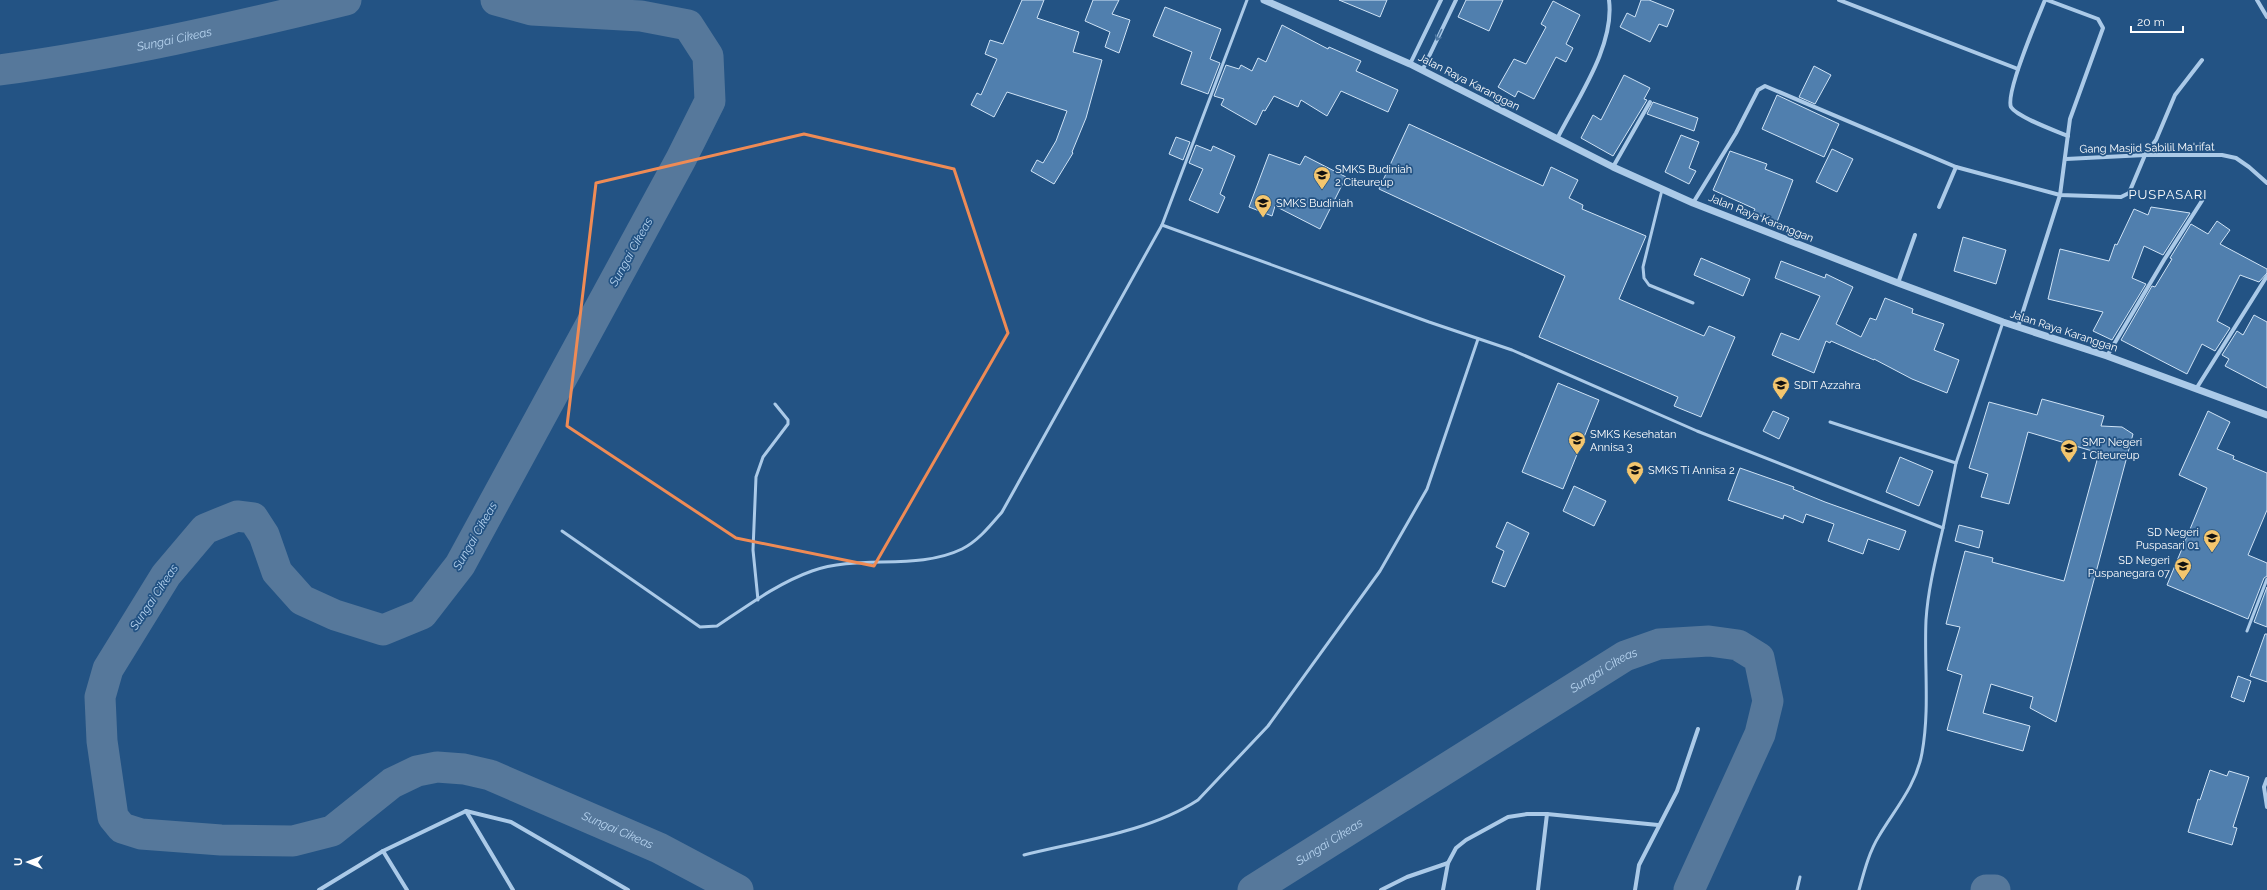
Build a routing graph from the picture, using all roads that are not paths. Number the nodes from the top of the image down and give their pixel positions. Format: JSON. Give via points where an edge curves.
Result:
{"nodes":[{"id":1,"x":1247,"y":0,"type":"edge"},
{"id":2,"x":1264,"y":0,"type":"edge"},
{"id":3,"x":1441,"y":0,"type":"edge"},
{"id":4,"x":1456,"y":0,"type":"edge"},
{"id":5,"x":1609,"y":0,"type":"edge"},
{"id":6,"x":1839,"y":0,"type":"edge"},
{"id":7,"x":2046,"y":0,"type":"edge"},
{"id":8,"x":2065,"y":0,"type":"edge"},
{"id":9,"x":2258,"y":0,"type":"edge"},
{"id":10,"x":2063,"y":5,"type":"junction"},
{"id":11,"x":2267,"y":17,"type":"edge"},
{"id":12,"x":2202,"y":60,"type":"dead end"},
{"id":13,"x":1410,"y":64,"type":"junction"},
{"id":14,"x":2018,"y":69,"type":"junction"},
{"id":15,"x":1422,"y":71,"type":"junction"},
{"id":16,"x":1650,"y":102,"type":"dead end"},
{"id":17,"x":2068,"y":136,"type":"junction"},
{"id":18,"x":1557,"y":139,"type":"junction"},
{"id":19,"x":2145,"y":155,"type":"junction"},
{"id":20,"x":2066,"y":159,"type":"junction"},
{"id":21,"x":1613,"y":167,"type":"junction"},
{"id":22,"x":1956,"y":167,"type":"junction"},
{"id":23,"x":2267,"y":183,"type":"edge"},
{"id":24,"x":1662,"y":189,"type":"junction"},
{"id":25,"x":2060,"y":195,"type":"junction"},
{"id":26,"x":2206,"y":196,"type":"dead end"},
{"id":27,"x":1694,"y":203,"type":"junction"},
{"id":28,"x":1939,"y":207,"type":"dead end"},
{"id":29,"x":1162,"y":225,"type":"junction"},
{"id":30,"x":1915,"y":235,"type":"dead end"},
{"id":31,"x":2267,"y":276,"type":"edge"},
{"id":32,"x":1898,"y":284,"type":"junction"},
{"id":33,"x":1693,"y":303,"type":"dead end"},
{"id":34,"x":2003,"y":322,"type":"junction"},
{"id":35,"x":2018,"y":327,"type":"junction"},
{"id":36,"x":1478,"y":339,"type":"junction"},
{"id":37,"x":2107,"y":356,"type":"junction"},
{"id":38,"x":2196,"y":389,"type":"junction"},
{"id":39,"x":775,"y":404,"type":"dead end"},
{"id":40,"x":2267,"y":415,"type":"edge"},
{"id":41,"x":1830,"y":422,"type":"dead end"},
{"id":42,"x":1956,"y":463,"type":"junction"},
{"id":43,"x":1943,"y":528,"type":"junction"},
{"id":44,"x":562,"y":531,"type":"dead end"},
{"id":45,"x":2267,"y":579,"type":"edge"},
{"id":46,"x":758,"y":600,"type":"junction"},
{"id":47,"x":2247,"y":631,"type":"dead end"},
{"id":48,"x":1698,"y":729,"type":"dead end"},
{"id":49,"x":2267,"y":779,"type":"edge"},
{"id":50,"x":2267,"y":807,"type":"edge"},
{"id":51,"x":466,"y":811,"type":"junction"},
{"id":52,"x":1547,"y":814,"type":"junction"},
{"id":53,"x":1658,"y":825,"type":"junction"},
{"id":54,"x":383,"y":851,"type":"junction"},
{"id":55,"x":1024,"y":855,"type":"dead end"},
{"id":56,"x":1448,"y":863,"type":"junction"},
{"id":57,"x":1800,"y":877,"type":"dead end"},
{"id":58,"x":319,"y":890,"type":"edge"},
{"id":59,"x":407,"y":890,"type":"edge"},
{"id":60,"x":513,"y":890,"type":"edge"},
{"id":61,"x":628,"y":890,"type":"edge"},
{"id":62,"x":1381,"y":890,"type":"edge"},
{"id":63,"x":1444,"y":890,"type":"edge"},
{"id":64,"x":1538,"y":890,"type":"edge"},
{"id":65,"x":1635,"y":890,"type":"edge"},
{"id":66,"x":1797,"y":890,"type":"edge"},
{"id":67,"x":1859,"y":890,"type":"edge"}],
"edges":[{"from":1,"to":29,"type":"lane"},
{"from":2,"to":13,"type":"street","name":"Jalan Raya Karanggan"},
{"from":3,"to":13,"type":"street"},
{"from":4,"to":15,"type":"street","one_way":true},
{"from":5,"to":18,"type":"street","via":[[1609,23],[1601,53]]},
{"from":6,"to":14,"type":"street"},
{"from":7,"to":10,"type":"street"},
{"from":7,"to":14,"type":"street"},
{"from":8,"to":10,"type":"street"},
{"from":9,"to":11,"type":"street"},
{"from":10,"to":17,"type":"street","via":[[2098,19],[2103,28],[2078,93]]},
{"from":12,"to":19,"type":"street","via":[[2175,95],[2156,140]]},
{"from":13,"to":15,"type":"street","name":"Jalan Raya Karanggan"},
{"from":14,"to":17,"type":"street","via":[[2010,96],[2011,107],[2016,112]]},
{"from":15,"to":18,"type":"street","name":"Jalan Raya Karanggan"},
{"from":16,"to":21,"type":"street"},
{"from":17,"to":20,"type":"street"},
{"from":18,"to":21,"type":"street","name":"Jalan Raya Karanggan"},
{"from":19,"to":20,"type":"street","name":"Gang Masjid Sabilil Ma'rifat"},
{"from":19,"to":23,"type":"street","name":"Gang Masjid Sabilil Ma'rifat","via":[[2222,155],[2236,158]]},
{"from":19,"to":25,"type":"street","via":[[2126,196],[2107,198]]},
{"from":20,"to":25,"type":"street"},
{"from":21,"to":24,"type":"street","name":"Jalan Raya Karanggan"},
{"from":22,"to":25,"type":"street"},
{"from":22,"to":27,"type":"street","via":[[1770,86],[1764,86],[1758,90],[1736,133]]},
{"from":22,"to":28,"type":"street"},
{"from":24,"to":27,"type":"street","name":"Jalan Raya Karanggan"},
{"from":24,"to":33,"type":"lane","via":[[1644,267],[1644,278],[1650,286]]},
{"from":25,"to":35,"type":"street"},
{"from":26,"to":37,"type":"street","via":[[2164,260]]},
{"from":27,"to":32,"type":"street","name":"Jalan Raya Karanggan"},
{"from":29,"to":36,"type":"lane"},
{"from":29,"to":46,"type":"lane","via":[[1002,512],[980,536],[962,549],[938,557],[834,566],[812,571]]},
{"from":30,"to":32,"type":"street"},
{"from":31,"to":38,"type":"street"},
{"from":32,"to":34,"type":"street","name":"Jalan Raya Karanggan"},
{"from":34,"to":35,"type":"street","name":"Jalan Raya Karanggan"},
{"from":34,"to":42,"type":"lane"},
{"from":35,"to":37,"type":"street","name":"Jalan Raya Karanggan"},
{"from":36,"to":43,"type":"lane","via":[[1512,350],[1704,434]]},
{"from":36,"to":55,"type":"lane","via":[[1427,488],[1380,571],[1268,726],[1198,800],[1186,808],[1130,830]]},
{"from":37,"to":38,"type":"street","name":"Jalan Raya Karanggan"},
{"from":38,"to":40,"type":"street","name":"Jalan Raya Karanggan"},
{"from":39,"to":46,"type":"lane","via":[[788,420],[788,424],[763,457],[756,477],[753,550]]},
{"from":41,"to":42,"type":"lane"},
{"from":42,"to":43,"type":"lane"},
{"from":43,"to":67,"type":"lane","via":[[1931,578],[1926,620],[1926,717],[1922,754],[1914,781],[1878,837]]},
{"from":44,"to":46,"type":"lane","via":[[700,627],[717,626]]},
{"from":45,"to":47,"type":"lane"},
{"from":48,"to":53,"type":"street","via":[[1677,791]]},
{"from":49,"to":50,"type":"street","via":[[2264,787]]},
{"from":51,"to":54,"type":"street"},
{"from":51,"to":60,"type":"street"},
{"from":51,"to":61,"type":"street","via":[[511,822]]},
{"from":52,"to":53,"type":"street"},
{"from":52,"to":56,"type":"street","via":[[1508,817],[1466,840],[1456,848]]},
{"from":52,"to":64,"type":"street"},
{"from":53,"to":65,"type":"street","via":[[1639,865]]},
{"from":54,"to":58,"type":"street"},
{"from":54,"to":59,"type":"street"},
{"from":56,"to":62,"type":"street","via":[[1407,877]]},
{"from":56,"to":63,"type":"street"},
{"from":57,"to":66,"type":"lane"}]}
